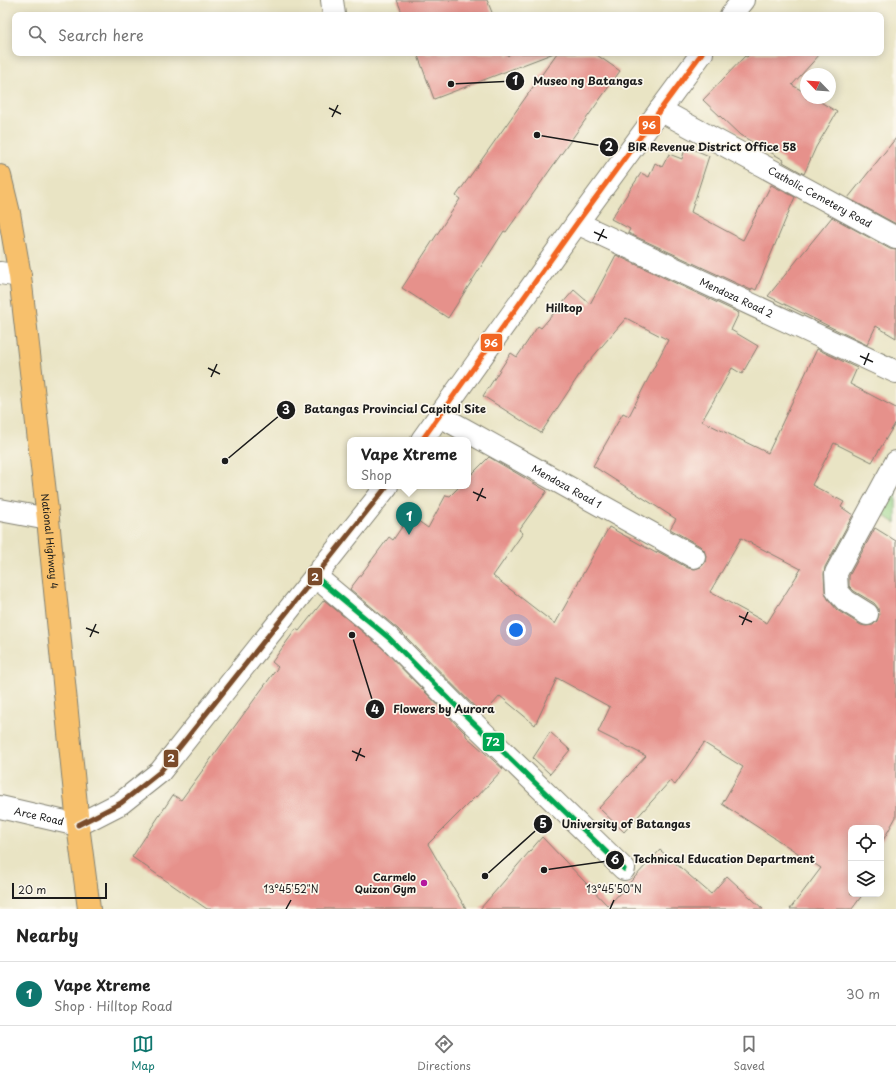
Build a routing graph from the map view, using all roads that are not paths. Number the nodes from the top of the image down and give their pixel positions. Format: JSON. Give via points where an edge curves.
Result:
{"nodes":[{"id":1,"x":332,"y":0,"type":"edge"},
{"id":2,"x":743,"y":0,"type":"edge"},
{"id":3,"x":334,"y":12,"type":"edge"},
{"id":4,"x":733,"y":12,"type":"edge"},
{"id":5,"x":700,"y":56,"type":"edge"},
{"id":6,"x":660,"y":110,"type":"junction"},
{"id":7,"x":0,"y":176,"type":"edge"},
{"id":8,"x":577,"y":223,"type":"junction"},
{"id":9,"x":896,"y":238,"type":"edge"},
{"id":10,"x":10,"y":274,"type":"edge"},
{"id":11,"x":896,"y":372,"type":"edge"},
{"id":12,"x":440,"y":416,"type":"junction"},
{"id":13,"x":424,"y":437,"type":"edge"},
{"id":14,"x":896,"y":462,"type":"edge"},
{"id":15,"x":385,"y":489,"type":"edge"},
{"id":16,"x":0,"y":510,"type":"edge"},
{"id":17,"x":48,"y":519,"type":"junction"},
{"id":18,"x":694,"y":557,"type":"dead end"},
{"id":19,"x":316,"y":577,"type":"junction"},
{"id":20,"x":867,"y":614,"type":"dead end"},
{"id":21,"x":0,"y":807,"type":"edge"},
{"id":22,"x":78,"y":825,"type":"junction"},
{"id":23,"x":624,"y":869,"type":"dead end"},
{"id":24,"x":89,"y":909,"type":"edge"}],
"edges":[{"from":1,"to":3,"type":"street"},
{"from":2,"to":4,"type":"street"},
{"from":5,"to":6,"type":"street"},
{"from":6,"to":8,"type":"street"},
{"from":6,"to":9,"type":"street","name":"Catholic Cemetery Road"},
{"from":7,"to":10,"type":"main road","name":"National Highway 4","via":[[9,213]]},
{"from":8,"to":11,"type":"street","name":"Mendoza Road 2"},
{"from":8,"to":12,"type":"street"},
{"from":10,"to":17,"type":"main road","name":"National Highway 4"},
{"from":12,"to":13,"type":"street"},
{"from":12,"to":18,"type":"street","name":"Mendoza Road 1"},
{"from":14,"to":20,"type":"street","via":[[836,573],[837,591],[846,601]]},
{"from":15,"to":19,"type":"street"},
{"from":16,"to":17,"type":"street"},
{"from":17,"to":22,"type":"main road","name":"National Highway 4"},
{"from":19,"to":22,"type":"street","via":[[160,772],[121,803]]},
{"from":19,"to":23,"type":"street","via":[[389,638]]},
{"from":21,"to":22,"type":"street","name":"Arce Road"},
{"from":22,"to":24,"type":"main road","name":"National Highway 4"}]}
